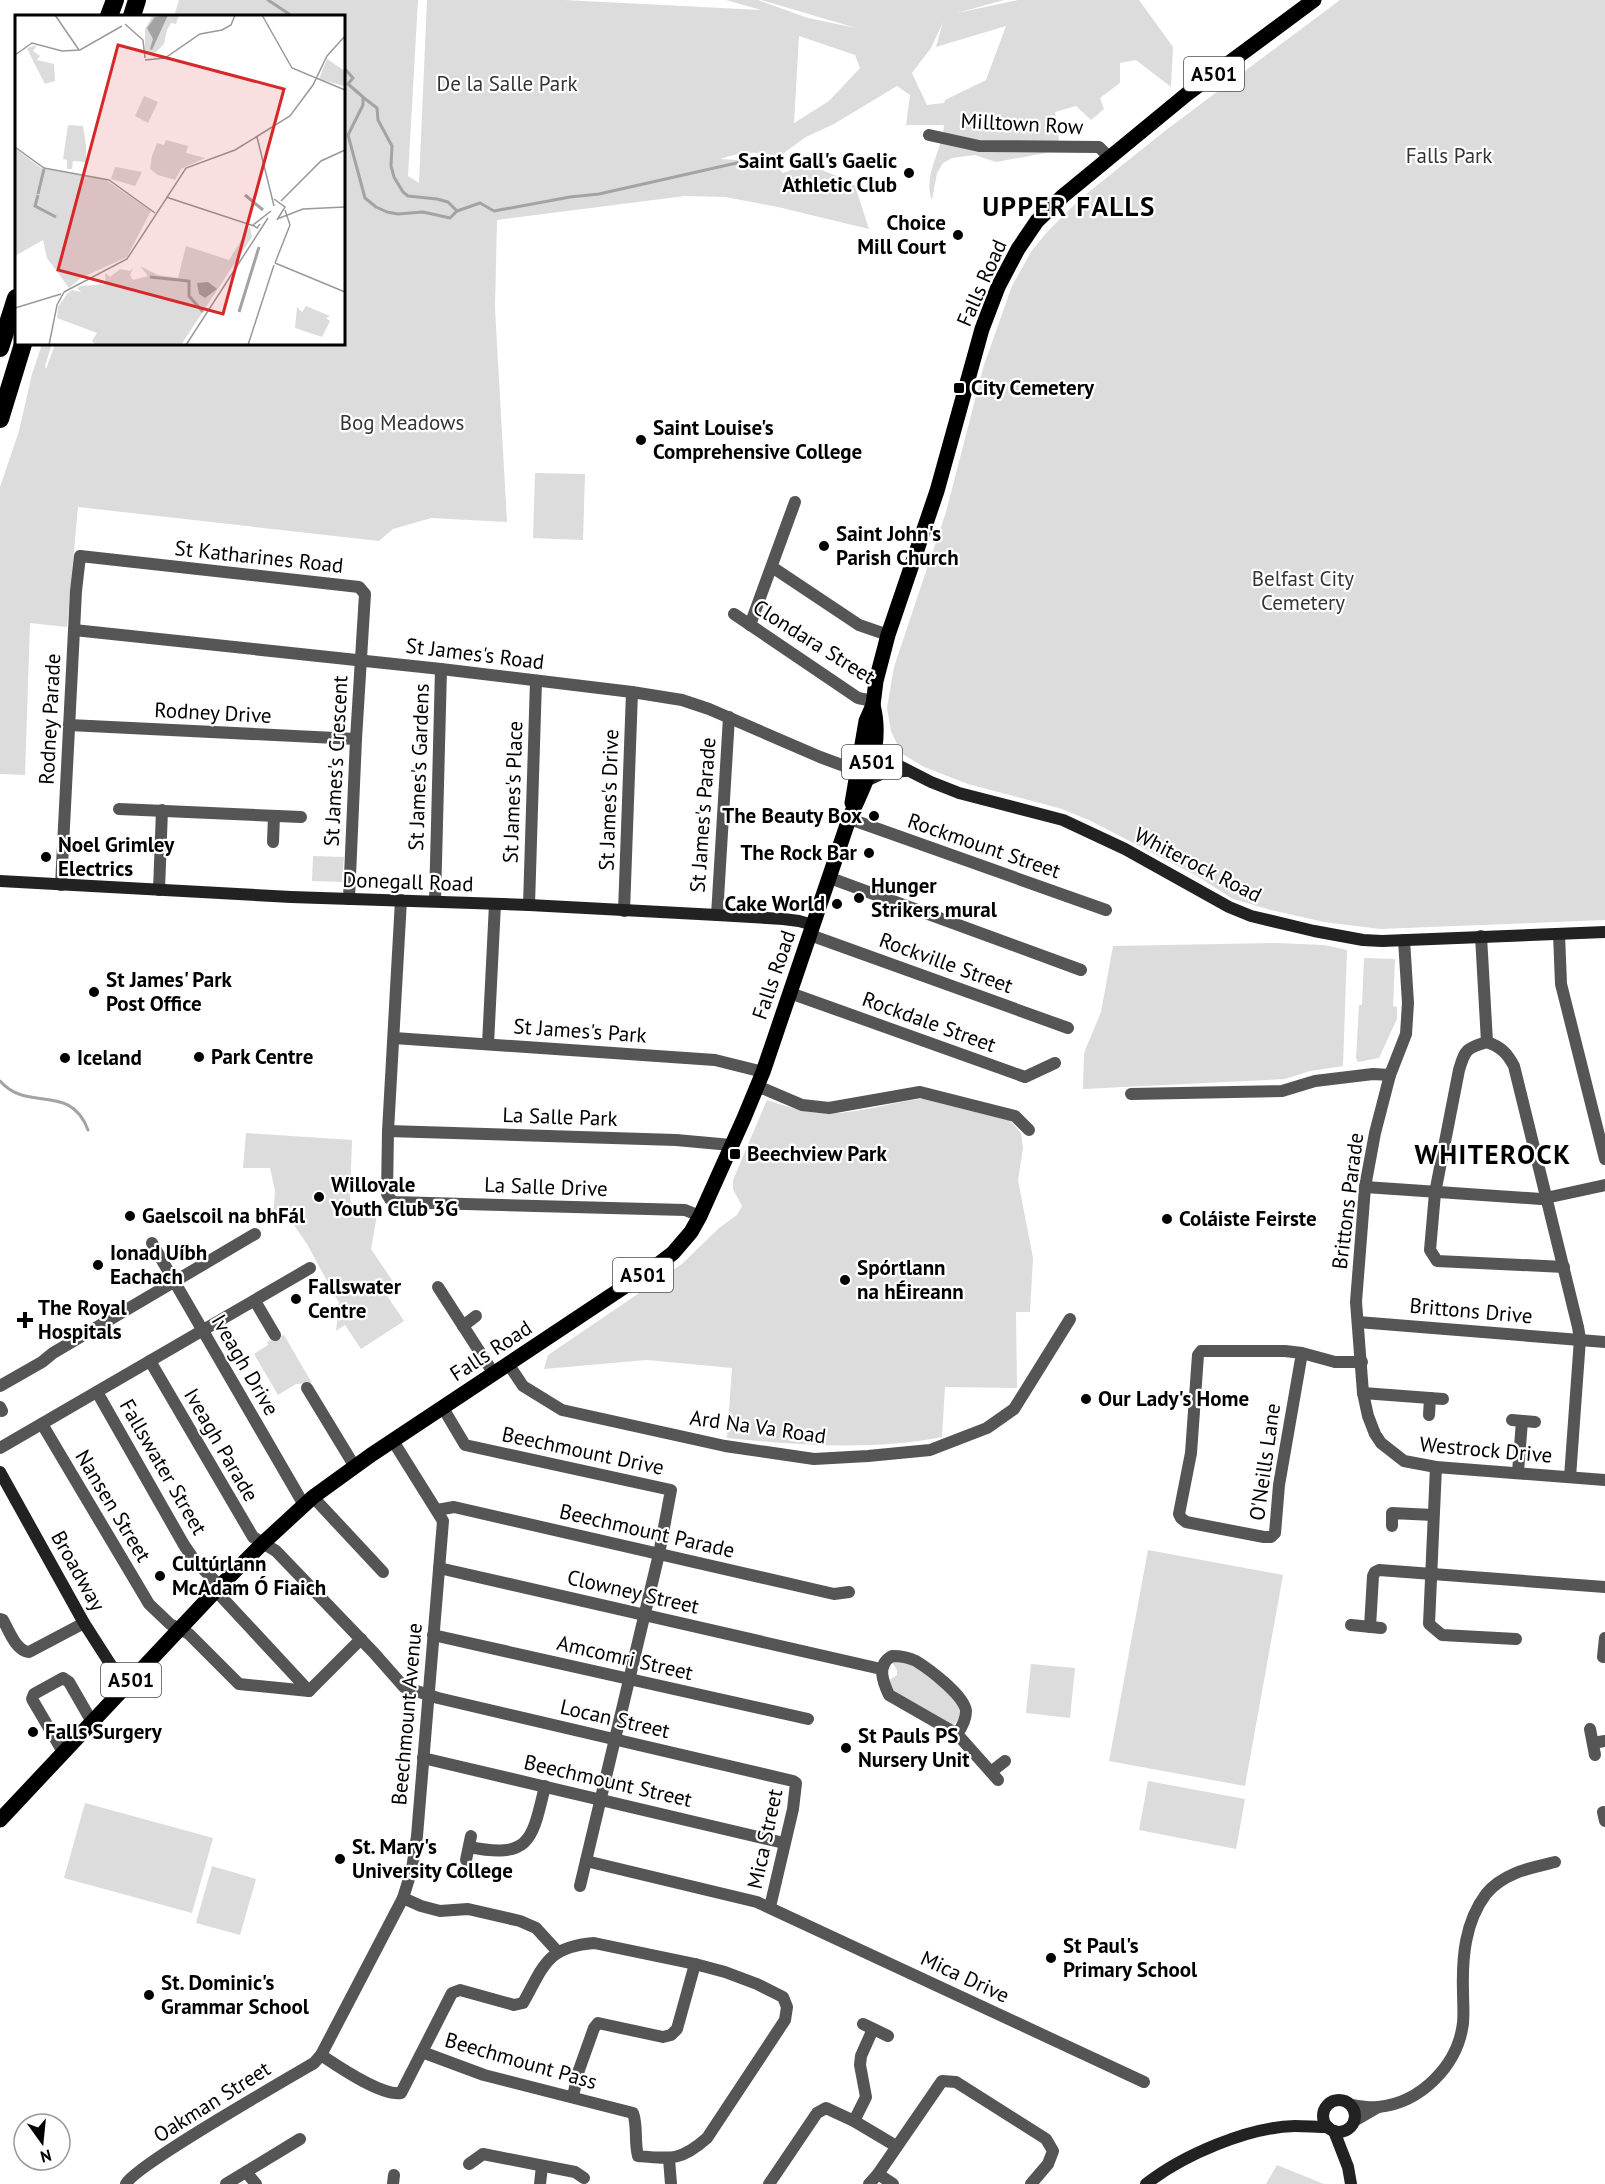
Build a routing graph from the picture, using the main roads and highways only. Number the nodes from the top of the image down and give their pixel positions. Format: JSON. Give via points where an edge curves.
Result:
{"nodes":[{"id":1,"x":115,"y":0,"type":"edge"},
{"id":2,"x":137,"y":0,"type":"edge"},
{"id":3,"x":1314,"y":0,"type":"edge"},
{"id":4,"x":110,"y":15,"type":"edge"},
{"id":5,"x":132,"y":15,"type":"edge"},
{"id":6,"x":15,"y":301,"type":"edge"},
{"id":7,"x":23,"y":345,"type":"edge"},
{"id":8,"x":0,"y":348,"type":"edge"},
{"id":9,"x":0,"y":418,"type":"edge"},
{"id":10,"x":0,"y":1820,"type":"edge"}],
"edges":[{"from":1,"to":4,"type":"highway"},
{"from":2,"to":5,"type":"highway"},
{"from":3,"to":10,"type":"main road","name":"Falls Road","number":"A501","via":[[1187,94],[1063,196],[1037,221],[1002,278],[982,329],[937,491],[888,635],[866,721],[868,753],[850,818],[760,1079],[700,1216],[680,1246],[309,1501],[218,1589]]},
{"from":6,"to":8,"type":"highway"},
{"from":7,"to":9,"type":"highway"}]}
